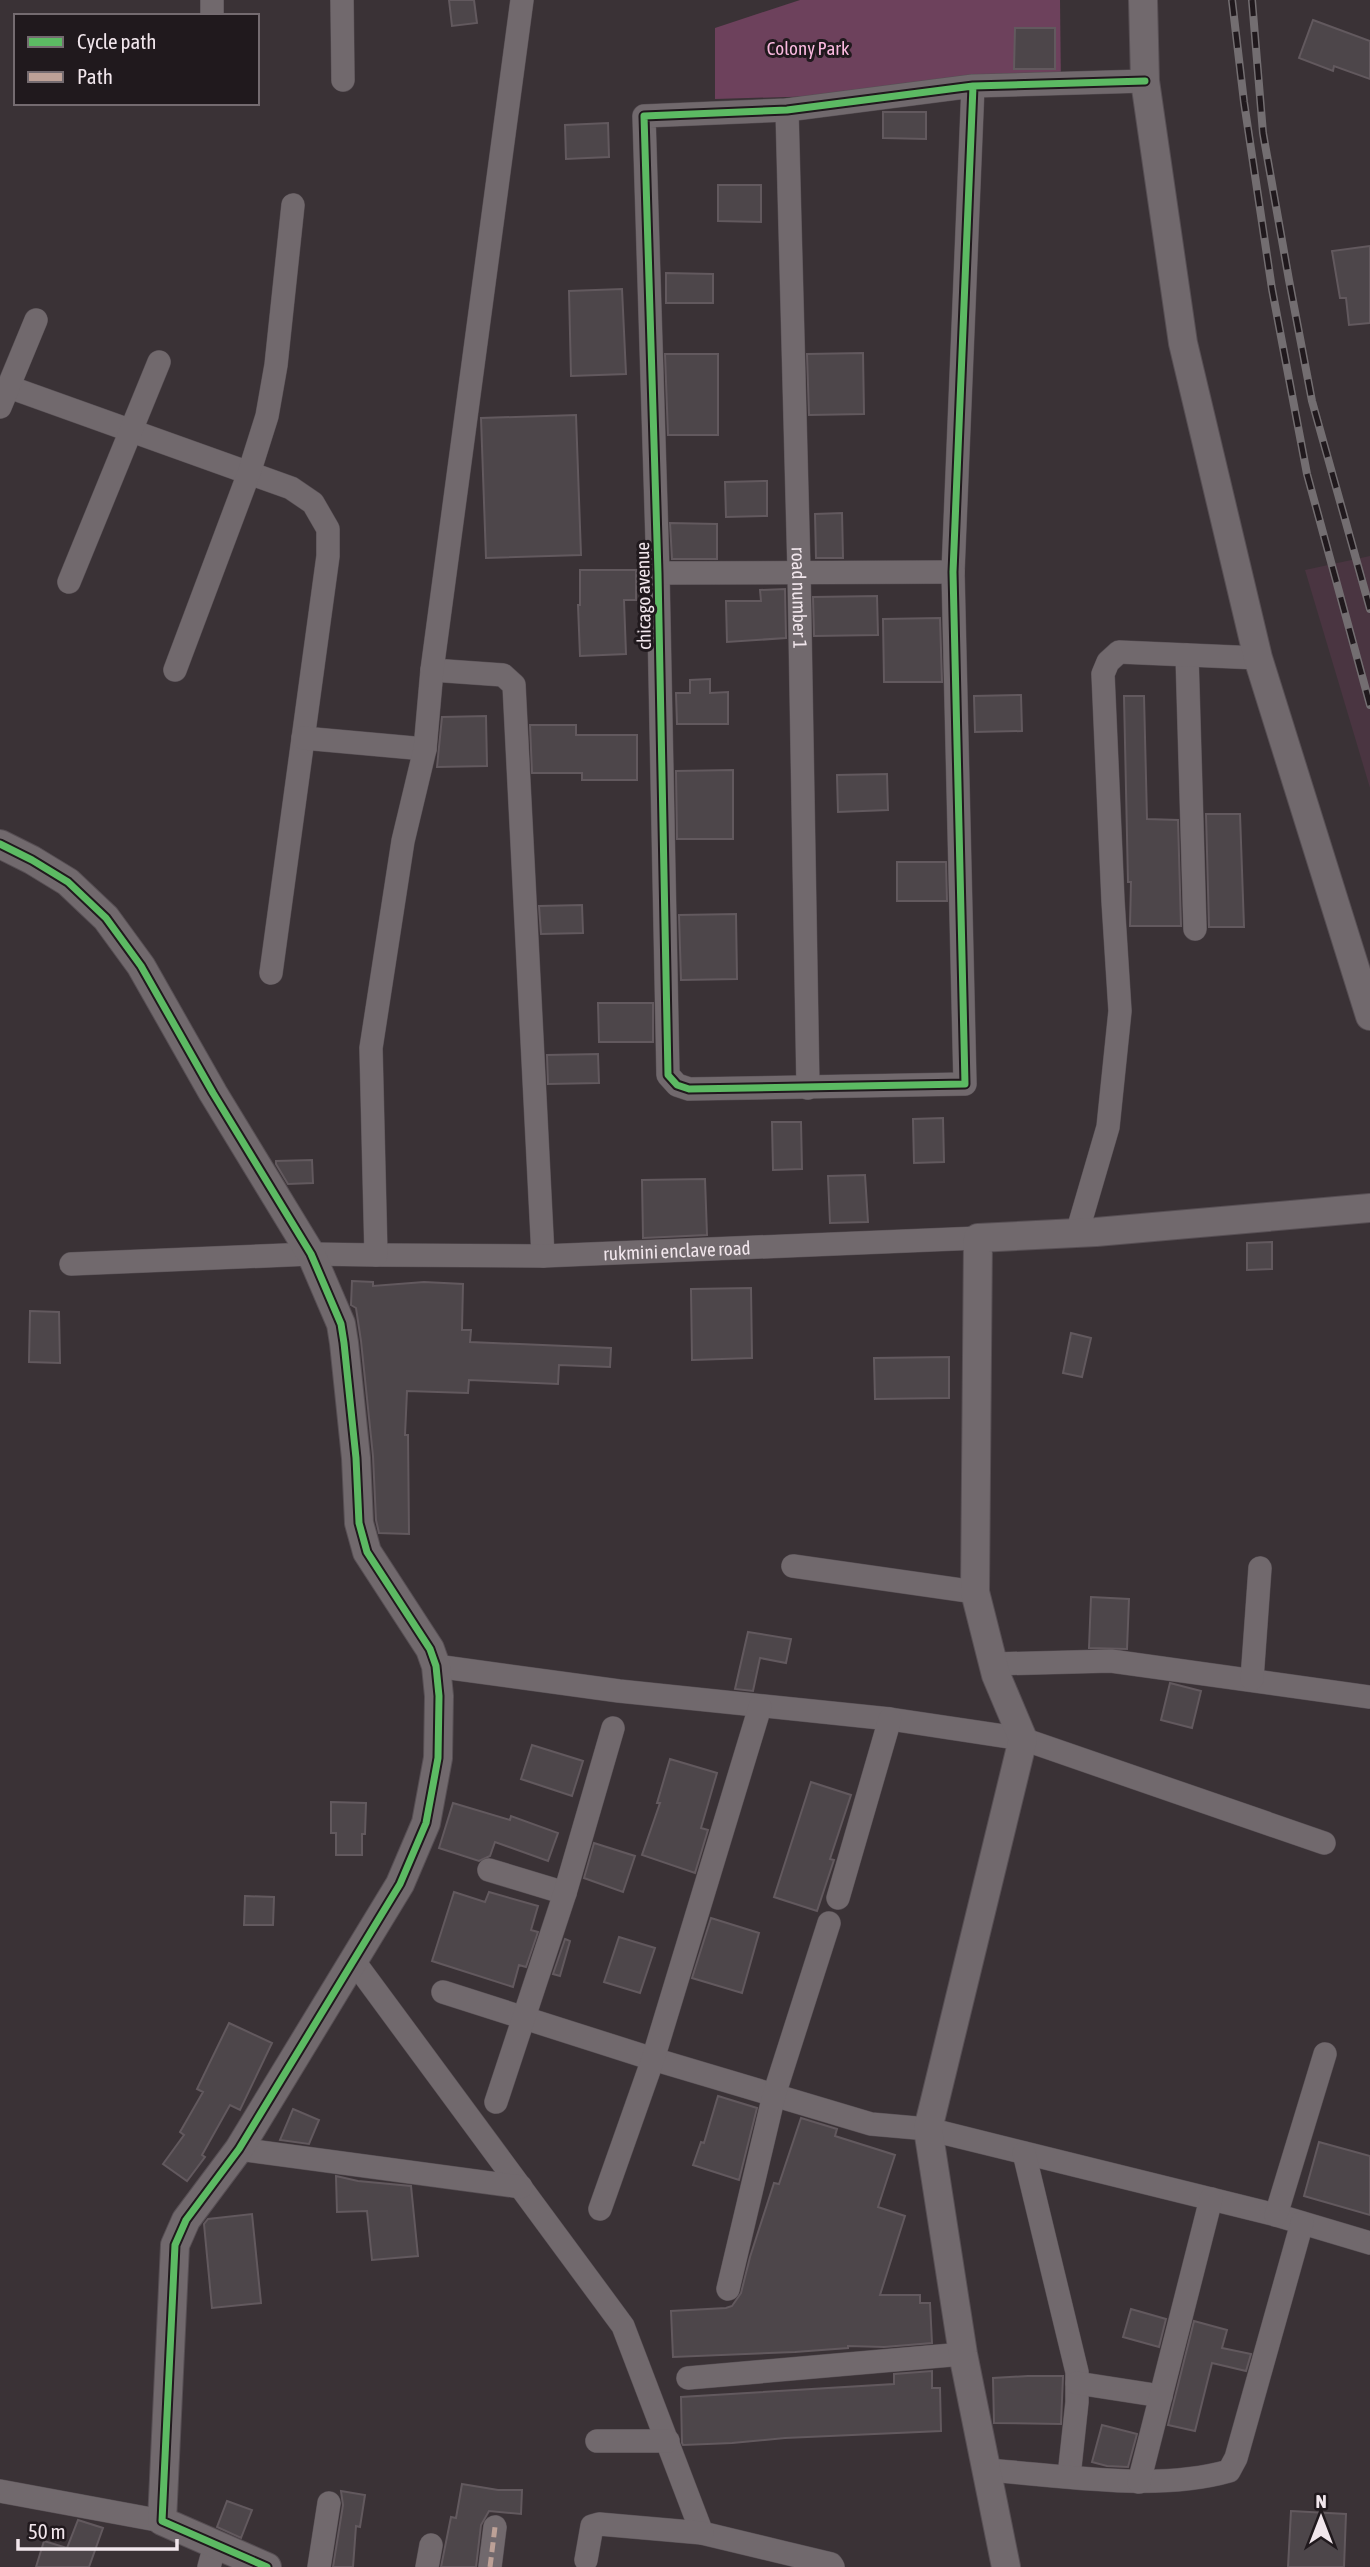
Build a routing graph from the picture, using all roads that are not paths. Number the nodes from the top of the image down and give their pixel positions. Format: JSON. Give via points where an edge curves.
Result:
{"nodes":[{"id":1,"x":342,"y":0,"type":"edge"},
{"id":2,"x":522,"y":0,"type":"edge"},
{"id":3,"x":1143,"y":0,"type":"edge"},
{"id":4,"x":343,"y":80,"type":"dead end"},
{"id":5,"x":1145,"y":81,"type":"junction"},
{"id":6,"x":972,"y":86,"type":"junction"},
{"id":7,"x":787,"y":110,"type":"junction"},
{"id":8,"x":293,"y":205,"type":"dead end"},
{"id":9,"x":36,"y":320,"type":"dead end"},
{"id":10,"x":159,"y":362,"type":"dead end"},
{"id":11,"x":4,"y":397,"type":"edge"},
{"id":12,"x":130,"y":430,"type":"junction"},
{"id":13,"x":250,"y":473,"type":"junction"},
{"id":14,"x":799,"y":571,"type":"junction"},
{"id":15,"x":953,"y":572,"type":"junction"},
{"id":16,"x":658,"y":573,"type":"junction"},
{"id":17,"x":69,"y":582,"type":"dead end"},
{"id":18,"x":1187,"y":656,"type":"junction"},
{"id":19,"x":1258,"y":658,"type":"junction"},
{"id":20,"x":175,"y":670,"type":"dead end"},
{"id":21,"x":432,"y":670,"type":"junction"},
{"id":22,"x":303,"y":738,"type":"junction"},
{"id":23,"x":425,"y":749,"type":"junction"},
{"id":24,"x":0,"y":844,"type":"edge"},
{"id":25,"x":1195,"y":929,"type":"dead end"},
{"id":26,"x":271,"y":973,"type":"dead end"},
{"id":27,"x":1370,"y":1016,"type":"edge"},
{"id":28,"x":808,"y":1088,"type":"junction"},
{"id":29,"x":1370,"y":1208,"type":"edge"},
{"id":30,"x":1077,"y":1233,"type":"junction"},
{"id":31,"x":978,"y":1238,"type":"junction"},
{"id":32,"x":311,"y":1254,"type":"junction"},
{"id":33,"x":376,"y":1255,"type":"junction"},
{"id":34,"x":542,"y":1256,"type":"junction"},
{"id":35,"x":71,"y":1264,"type":"dead end"},
{"id":36,"x":793,"y":1566,"type":"dead end"},
{"id":37,"x":1261,"y":1568,"type":"dead end"},
{"id":38,"x":975,"y":1592,"type":"junction"},
{"id":39,"x":993,"y":1664,"type":"junction"},
{"id":40,"x":436,"y":1666,"type":"junction"},
{"id":41,"x":1252,"y":1679,"type":"junction"},
{"id":42,"x":1370,"y":1697,"type":"edge"},
{"id":43,"x":760,"y":1707,"type":"junction"},
{"id":44,"x":890,"y":1719,"type":"junction"},
{"id":45,"x":612,"y":1728,"type":"dead end"},
{"id":46,"x":1023,"y":1739,"type":"junction"},
{"id":47,"x":1324,"y":1843,"type":"dead end"},
{"id":48,"x":489,"y":1870,"type":"dead end"},
{"id":49,"x":565,"y":1894,"type":"junction"},
{"id":50,"x":838,"y":1898,"type":"dead end"},
{"id":51,"x":830,"y":1923,"type":"dead end"},
{"id":52,"x":353,"y":1960,"type":"junction"},
{"id":53,"x":443,"y":1992,"type":"dead end"},
{"id":54,"x":523,"y":2017,"type":"junction"},
{"id":55,"x":1325,"y":2054,"type":"dead end"},
{"id":56,"x":653,"y":2059,"type":"junction"},
{"id":57,"x":774,"y":2095,"type":"junction"},
{"id":58,"x":496,"y":2102,"type":"dead end"},
{"id":59,"x":928,"y":2129,"type":"junction"},
{"id":60,"x":239,"y":2149,"type":"junction"},
{"id":61,"x":1024,"y":2153,"type":"junction"},
{"id":62,"x":522,"y":2187,"type":"junction"},
{"id":63,"x":1211,"y":2199,"type":"junction"},
{"id":64,"x":600,"y":2209,"type":"dead end"},
{"id":65,"x":1276,"y":2215,"type":"junction"},
{"id":66,"x":1302,"y":2223,"type":"junction"},
{"id":67,"x":1370,"y":2243,"type":"edge"},
{"id":68,"x":728,"y":2289,"type":"dead end"},
{"id":69,"x":963,"y":2354,"type":"junction"},
{"id":70,"x":688,"y":2378,"type":"dead end"},
{"id":71,"x":1077,"y":2384,"type":"junction"},
{"id":72,"x":1161,"y":2396,"type":"junction"},
{"id":73,"x":597,"y":2441,"type":"dead end"},
{"id":74,"x":668,"y":2441,"type":"junction"},
{"id":75,"x":986,"y":2470,"type":"junction"},
{"id":76,"x":1069,"y":2476,"type":"junction"},
{"id":77,"x":1139,"y":2482,"type":"junction"},
{"id":78,"x":0,"y":2491,"type":"edge"},
{"id":79,"x":329,"y":2502,"type":"dead end"},
{"id":80,"x":162,"y":2521,"type":"junction"},
{"id":81,"x":495,"y":2527,"type":"dead end"},
{"id":82,"x":702,"y":2533,"type":"junction"},
{"id":83,"x":212,"y":2556,"type":"edge"},
{"id":84,"x":586,"y":2560,"type":"dead end"},
{"id":85,"x":267,"y":2567,"type":"edge"},
{"id":86,"x":319,"y":2567,"type":"edge"},
{"id":87,"x":489,"y":2567,"type":"edge"},
{"id":88,"x":833,"y":2567,"type":"edge"},
{"id":89,"x":1006,"y":2567,"type":"edge"}],
"edges":[{"from":1,"to":4,"type":"street"},
{"from":2,"to":21,"type":"street"},
{"from":3,"to":5,"type":"street"},
{"from":5,"to":6,"type":"street"},
{"from":5,"to":19,"type":"street","via":[[1183,343]]},
{"from":6,"to":7,"type":"street"},
{"from":6,"to":15,"type":"street"},
{"from":7,"to":14,"type":"street","name":"road number 1"},
{"from":7,"to":16,"type":"street","name":"chicago avenue","via":[[644,116]]},
{"from":8,"to":13,"type":"street","via":[[276,365]]},
{"from":9,"to":11,"type":"street"},
{"from":10,"to":12,"type":"street"},
{"from":11,"to":12,"type":"street"},
{"from":12,"to":13,"type":"street"},
{"from":12,"to":17,"type":"street"},
{"from":13,"to":20,"type":"street"},
{"from":13,"to":22,"type":"street","via":[[291,488],[313,503],[328,529]]},
{"from":14,"to":15,"type":"street"},
{"from":14,"to":16,"type":"street"},
{"from":14,"to":28,"type":"street","name":"road number 1"},
{"from":15,"to":28,"type":"street","via":[[965,1084]]},
{"from":16,"to":28,"type":"street","name":"chicago avenue","via":[[668,1075],[689,1089]]},
{"from":18,"to":19,"type":"street"},
{"from":18,"to":25,"type":"street"},
{"from":18,"to":30,"type":"street","via":[[1119,652],[1103,674],[1120,1010],[1108,1127]]},
{"from":19,"to":27,"type":"street"},
{"from":21,"to":23,"type":"street"},
{"from":21,"to":34,"type":"street","via":[[503,675],[514,685]]},
{"from":22,"to":23,"type":"street"},
{"from":22,"to":26,"type":"street"},
{"from":23,"to":33,"type":"street","via":[[403,841],[371,1048]]},
{"from":24,"to":32,"type":"street","via":[[68,881],[106,918],[141,966]]},
{"from":29,"to":30,"type":"street"},
{"from":30,"to":31,"type":"street"},
{"from":31,"to":34,"type":"street","name":"rukmini enclave road"},
{"from":31,"to":38,"type":"street"},
{"from":32,"to":33,"type":"street","name":"rukmini enclave road"},
{"from":32,"to":35,"type":"street","name":"rukmini enclave road"},
{"from":32,"to":40,"type":"street","via":[[341,1324],[359,1523],[368,1552],[430,1649]]},
{"from":33,"to":34,"type":"street","name":"rukmini enclave road"},
{"from":36,"to":38,"type":"street"},
{"from":37,"to":41,"type":"street"},
{"from":38,"to":39,"type":"street"},
{"from":39,"to":41,"type":"street","via":[[1111,1661]]},
{"from":39,"to":46,"type":"street"},
{"from":40,"to":43,"type":"street"},
{"from":40,"to":52,"type":"street","via":[[438,1758],[426,1823],[400,1884]]},
{"from":41,"to":42,"type":"street"},
{"from":43,"to":44,"type":"street"},
{"from":43,"to":56,"type":"street"},
{"from":44,"to":46,"type":"street"},
{"from":44,"to":50,"type":"street"},
{"from":45,"to":49,"type":"street"},
{"from":46,"to":47,"type":"street"},
{"from":46,"to":59,"type":"street"},
{"from":48,"to":49,"type":"street"},
{"from":49,"to":54,"type":"street"},
{"from":51,"to":57,"type":"street"},
{"from":52,"to":60,"type":"street"},
{"from":52,"to":62,"type":"street"},
{"from":53,"to":54,"type":"street"},
{"from":54,"to":56,"type":"street"},
{"from":54,"to":58,"type":"street"},
{"from":55,"to":65,"type":"street"},
{"from":56,"to":57,"type":"street"},
{"from":56,"to":64,"type":"street"},
{"from":57,"to":59,"type":"street","via":[[871,2124]]},
{"from":57,"to":68,"type":"street"},
{"from":59,"to":61,"type":"street"},
{"from":59,"to":69,"type":"street"},
{"from":60,"to":62,"type":"street"},
{"from":60,"to":80,"type":"street","via":[[186,2220],[175,2245]]},
{"from":61,"to":63,"type":"street"},
{"from":61,"to":71,"type":"street"},
{"from":62,"to":74,"type":"street","via":[[623,2326]]},
{"from":63,"to":65,"type":"street"},
{"from":63,"to":72,"type":"street"},
{"from":65,"to":66,"type":"street"},
{"from":66,"to":67,"type":"street"},
{"from":66,"to":77,"type":"street","via":[[1236,2458],[1228,2471]]},
{"from":69,"to":70,"type":"street"},
{"from":69,"to":75,"type":"street"},
{"from":71,"to":72,"type":"street"},
{"from":71,"to":76,"type":"street"},
{"from":72,"to":77,"type":"street"},
{"from":73,"to":74,"type":"street"},
{"from":74,"to":82,"type":"street"},
{"from":75,"to":76,"type":"street"},
{"from":75,"to":89,"type":"street"},
{"from":76,"to":77,"type":"street"},
{"from":78,"to":80,"type":"street"},
{"from":79,"to":86,"type":"street"},
{"from":80,"to":83,"type":"street"},
{"from":81,"to":87,"type":"street"},
{"from":82,"to":84,"type":"street","via":[[599,2524],[592,2526]]},
{"from":82,"to":88,"type":"street"},
{"from":83,"to":85,"type":"street"}]}
